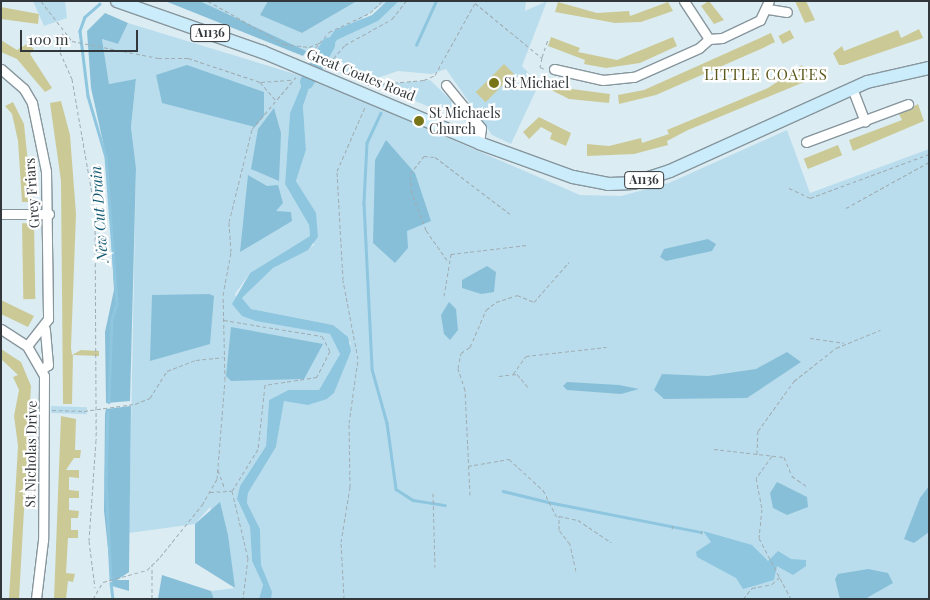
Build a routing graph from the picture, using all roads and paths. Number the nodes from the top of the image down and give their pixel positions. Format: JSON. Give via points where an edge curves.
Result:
{"nodes":[{"id":1,"x":41,"y":1,"type":"edge"},
{"id":2,"x":117,"y":1,"type":"edge"},
{"id":3,"x":208,"y":1,"type":"edge"},
{"id":4,"x":382,"y":1,"type":"edge"},
{"id":5,"x":406,"y":1,"type":"edge"},
{"id":6,"x":684,"y":1,"type":"edge"},
{"id":7,"x":475,"y":2,"type":"edge"},
{"id":8,"x":768,"y":5,"type":"edge"},
{"id":9,"x":788,"y":12,"type":"dead end"},
{"id":10,"x":63,"y":33,"type":"junction"},
{"id":11,"x":709,"y":39,"type":"junction"},
{"id":12,"x":548,"y":40,"type":"dead end"},
{"id":13,"x":320,"y":42,"type":"junction"},
{"id":14,"x":542,"y":58,"type":"junction"},
{"id":15,"x":302,"y":67,"type":"junction"},
{"id":16,"x":929,"y":68,"type":"edge"},
{"id":17,"x":554,"y":69,"type":"joint"},
{"id":18,"x":1,"y":70,"type":"edge"},
{"id":19,"x":321,"y":76,"type":"junction"},
{"id":20,"x":293,"y":80,"type":"junction"},
{"id":21,"x":260,"y":82,"type":"junction"},
{"id":22,"x":446,"y":85,"type":"dead end"},
{"id":23,"x":852,"y":88,"type":"junction"},
{"id":24,"x":368,"y":90,"type":"junction"},
{"id":25,"x":276,"y":100,"type":"junction"},
{"id":26,"x":908,"y":104,"type":"dead end"},
{"id":27,"x":865,"y":122,"type":"junction"},
{"id":28,"x":806,"y":142,"type":"dead end"},
{"id":29,"x":479,"y":143,"type":"junction"},
{"id":30,"x":929,"y":154,"type":"edge"},
{"id":31,"x":929,"y":162,"type":"edge"},
{"id":32,"x":790,"y":188,"type":"dead end"},
{"id":33,"x":846,"y":208,"type":"dead end"},
{"id":34,"x":1,"y":214,"type":"edge"},
{"id":35,"x":49,"y":214,"type":"junction"},
{"id":36,"x":510,"y":214,"type":"dead end"},
{"id":37,"x":526,"y":245,"type":"dead end"},
{"id":38,"x":447,"y":260,"type":"junction"},
{"id":39,"x":569,"y":262,"type":"dead end"},
{"id":40,"x":444,"y":296,"type":"dead end"},
{"id":41,"x":224,"y":320,"type":"junction"},
{"id":42,"x":1,"y":329,"type":"edge"},
{"id":43,"x":45,"y":329,"type":"junction"},
{"id":44,"x":880,"y":330,"type":"dead end"},
{"id":45,"x":810,"y":338,"type":"dead end"},
{"id":46,"x":845,"y":343,"type":"junction"},
{"id":47,"x":27,"y":346,"type":"junction"},
{"id":48,"x":607,"y":347,"type":"dead end"},
{"id":49,"x":224,"y":357,"type":"junction"},
{"id":50,"x":42,"y":369,"type":"junction"},
{"id":51,"x":513,"y":374,"type":"junction"},
{"id":52,"x":499,"y":376,"type":"dead end"},
{"id":53,"x":528,"y":387,"type":"dead end"},
{"id":54,"x":96,"y":409,"type":"junction"},
{"id":55,"x":45,"y":410,"type":"junction"},
{"id":56,"x":714,"y":449,"type":"dead end"},
{"id":57,"x":757,"y":454,"type":"junction"},
{"id":58,"x":772,"y":456,"type":"junction"},
{"id":59,"x":468,"y":467,"type":"junction"},
{"id":60,"x":218,"y":470,"type":"junction"},
{"id":61,"x":808,"y":486,"type":"dead end"},
{"id":62,"x":225,"y":489,"type":"junction"},
{"id":63,"x":232,"y":491,"type":"junction"},
{"id":64,"x":209,"y":493,"type":"junction"},
{"id":65,"x":433,"y":493,"type":"dead end"},
{"id":66,"x":470,"y":495,"type":"dead end"},
{"id":67,"x":558,"y":518,"type":"junction"},
{"id":68,"x":673,"y":525,"type":"dead end"},
{"id":69,"x":702,"y":529,"type":"dead end"},
{"id":70,"x":672,"y":530,"type":"dead end"},
{"id":71,"x":701,"y":534,"type":"dead end"},
{"id":72,"x":611,"y":542,"type":"dead end"},
{"id":73,"x":152,"y":565,"type":"junction"},
{"id":74,"x":434,"y":567,"type":"dead end"},
{"id":75,"x":576,"y":571,"type":"dead end"},
{"id":76,"x":781,"y":575,"type":"junction"},
{"id":77,"x":96,"y":589,"type":"junction"},
{"id":78,"x":36,"y":599,"type":"edge"},
{"id":79,"x":93,"y":599,"type":"edge"},
{"id":80,"x":152,"y":599,"type":"edge"},
{"id":81,"x":243,"y":599,"type":"edge"},
{"id":82,"x":344,"y":599,"type":"edge"},
{"id":83,"x":742,"y":599,"type":"edge"},
{"id":84,"x":791,"y":599,"type":"edge"}],
"edges":[{"from":1,"to":10,"type":"path"},
{"from":2,"to":15,"type":"main road","name":"Great Coates Road","number":"A1136"},
{"from":3,"to":13,"type":"path","via":[[284,44],[309,48]]},
{"from":4,"to":13,"type":"path"},
{"from":5,"to":19,"type":"path","via":[[380,27],[345,45]]},
{"from":6,"to":11,"type":"street"},
{"from":7,"to":14,"type":"path"},
{"from":7,"to":24,"type":"path","via":[[435,75]]},
{"from":8,"to":9,"type":"street"},
{"from":8,"to":11,"type":"street","via":[[760,20],[722,38]]},
{"from":10,"to":21,"type":"path","via":[[75,41],[158,58],[188,58]]},
{"from":10,"to":54,"type":"path","via":[[60,52],[72,79],[95,211]]},
{"from":11,"to":17,"type":"street","via":[[699,48],[634,77],[603,80]]},
{"from":12,"to":14,"type":"path"},
{"from":13,"to":15,"type":"path"},
{"from":14,"to":17,"type":"path","via":[[540,67]]},
{"from":15,"to":19,"type":"main road","name":"Great Coates Road","number":"A1136"},
{"from":15,"to":20,"type":"path"},
{"from":16,"to":23,"type":"main road","name":"Great Coates Road","number":"A1136"},
{"from":18,"to":35,"type":"street","name":"Grey Friars","via":[[24,88],[35,111]]},
{"from":19,"to":24,"type":"main road","name":"Great Coates Road","number":"A1136"},
{"from":20,"to":21,"type":"path"},
{"from":20,"to":25,"type":"path"},
{"from":21,"to":25,"type":"path"},
{"from":22,"to":29,"type":"street","via":[[482,128]]},
{"from":23,"to":27,"type":"street"},
{"from":23,"to":29,"type":"main road","name":"Great Coates Road","number":"A1136","via":[[670,171],[633,183],[608,184],[573,177]]},
{"from":24,"to":29,"type":"main road","name":"Great Coates Road","number":"A1136"},
{"from":24,"to":82,"type":"path","via":[[338,171],[343,280],[358,359],[349,423],[350,487],[341,542]]},
{"from":25,"to":41,"type":"path","via":[[252,129],[229,222],[231,252],[223,295]]},
{"from":26,"to":27,"type":"street"},
{"from":27,"to":28,"type":"street"},
{"from":30,"to":32,"type":"path","via":[[810,198]]},
{"from":31,"to":33,"type":"path"},
{"from":34,"to":35,"type":"street"},
{"from":35,"to":43,"type":"street","name":"Grey Friars"},
{"from":36,"to":38,"type":"path","via":[[435,157],[424,156],[410,174],[412,193],[426,230]]},
{"from":37,"to":38,"type":"path","via":[[462,249]]},
{"from":38,"to":40,"type":"path","via":[[449,283]]},
{"from":39,"to":59,"type":"path","via":[[534,302],[517,295],[496,302],[486,310],[470,346],[461,353],[458,368],[465,390]]},
{"from":41,"to":49,"type":"path"},
{"from":41,"to":63,"type":"path","via":[[322,336],[330,351],[317,377],[265,385],[258,449]]},
{"from":42,"to":47,"type":"street","name":"St Nicholas Drive"},
{"from":43,"to":47,"type":"street"},
{"from":43,"to":50,"type":"street","name":"Grey Friars","via":[[48,365]]},
{"from":44,"to":46,"type":"path"},
{"from":45,"to":46,"type":"path"},
{"from":46,"to":57,"type":"path","via":[[782,395],[758,431]]},
{"from":47,"to":50,"type":"street","name":"St Nicholas Drive"},
{"from":48,"to":51,"type":"path","via":[[526,356]]},
{"from":49,"to":54,"type":"path","via":[[196,360],[167,371],[150,398]]},
{"from":49,"to":60,"type":"path"},
{"from":50,"to":55,"type":"street","name":"St Nicholas Drive"},
{"from":51,"to":52,"type":"path"},
{"from":51,"to":53,"type":"path"},
{"from":54,"to":55,"type":"path"},
{"from":54,"to":77,"type":"path","via":[[89,541],[91,581]]},
{"from":55,"to":78,"type":"street","name":"St Nicholas Drive","via":[[43,540]]},
{"from":56,"to":57,"type":"path"},
{"from":57,"to":58,"type":"path"},
{"from":58,"to":61,"type":"path","via":[[784,457],[792,476]]},
{"from":58,"to":76,"type":"path","via":[[756,483],[762,509],[759,538]]},
{"from":59,"to":66,"type":"path"},
{"from":59,"to":67,"type":"path","via":[[509,459],[530,475]]},
{"from":60,"to":62,"type":"path"},
{"from":60,"to":64,"type":"path"},
{"from":62,"to":63,"type":"path"},
{"from":62,"to":64,"type":"path"},
{"from":63,"to":81,"type":"path","via":[[248,558]]},
{"from":64,"to":73,"type":"path"},
{"from":65,"to":74,"type":"path"},
{"from":67,"to":72,"type":"path","via":[[578,520]]},
{"from":67,"to":75,"type":"path"},
{"from":68,"to":70,"type":"path"},
{"from":69,"to":71,"type":"path"},
{"from":73,"to":77,"type":"path","via":[[122,580],[103,582]]},
{"from":73,"to":80,"type":"path"},
{"from":76,"to":83,"type":"path","via":[[772,584],[752,588]]},
{"from":76,"to":84,"type":"path"},
{"from":77,"to":79,"type":"path"}]}
